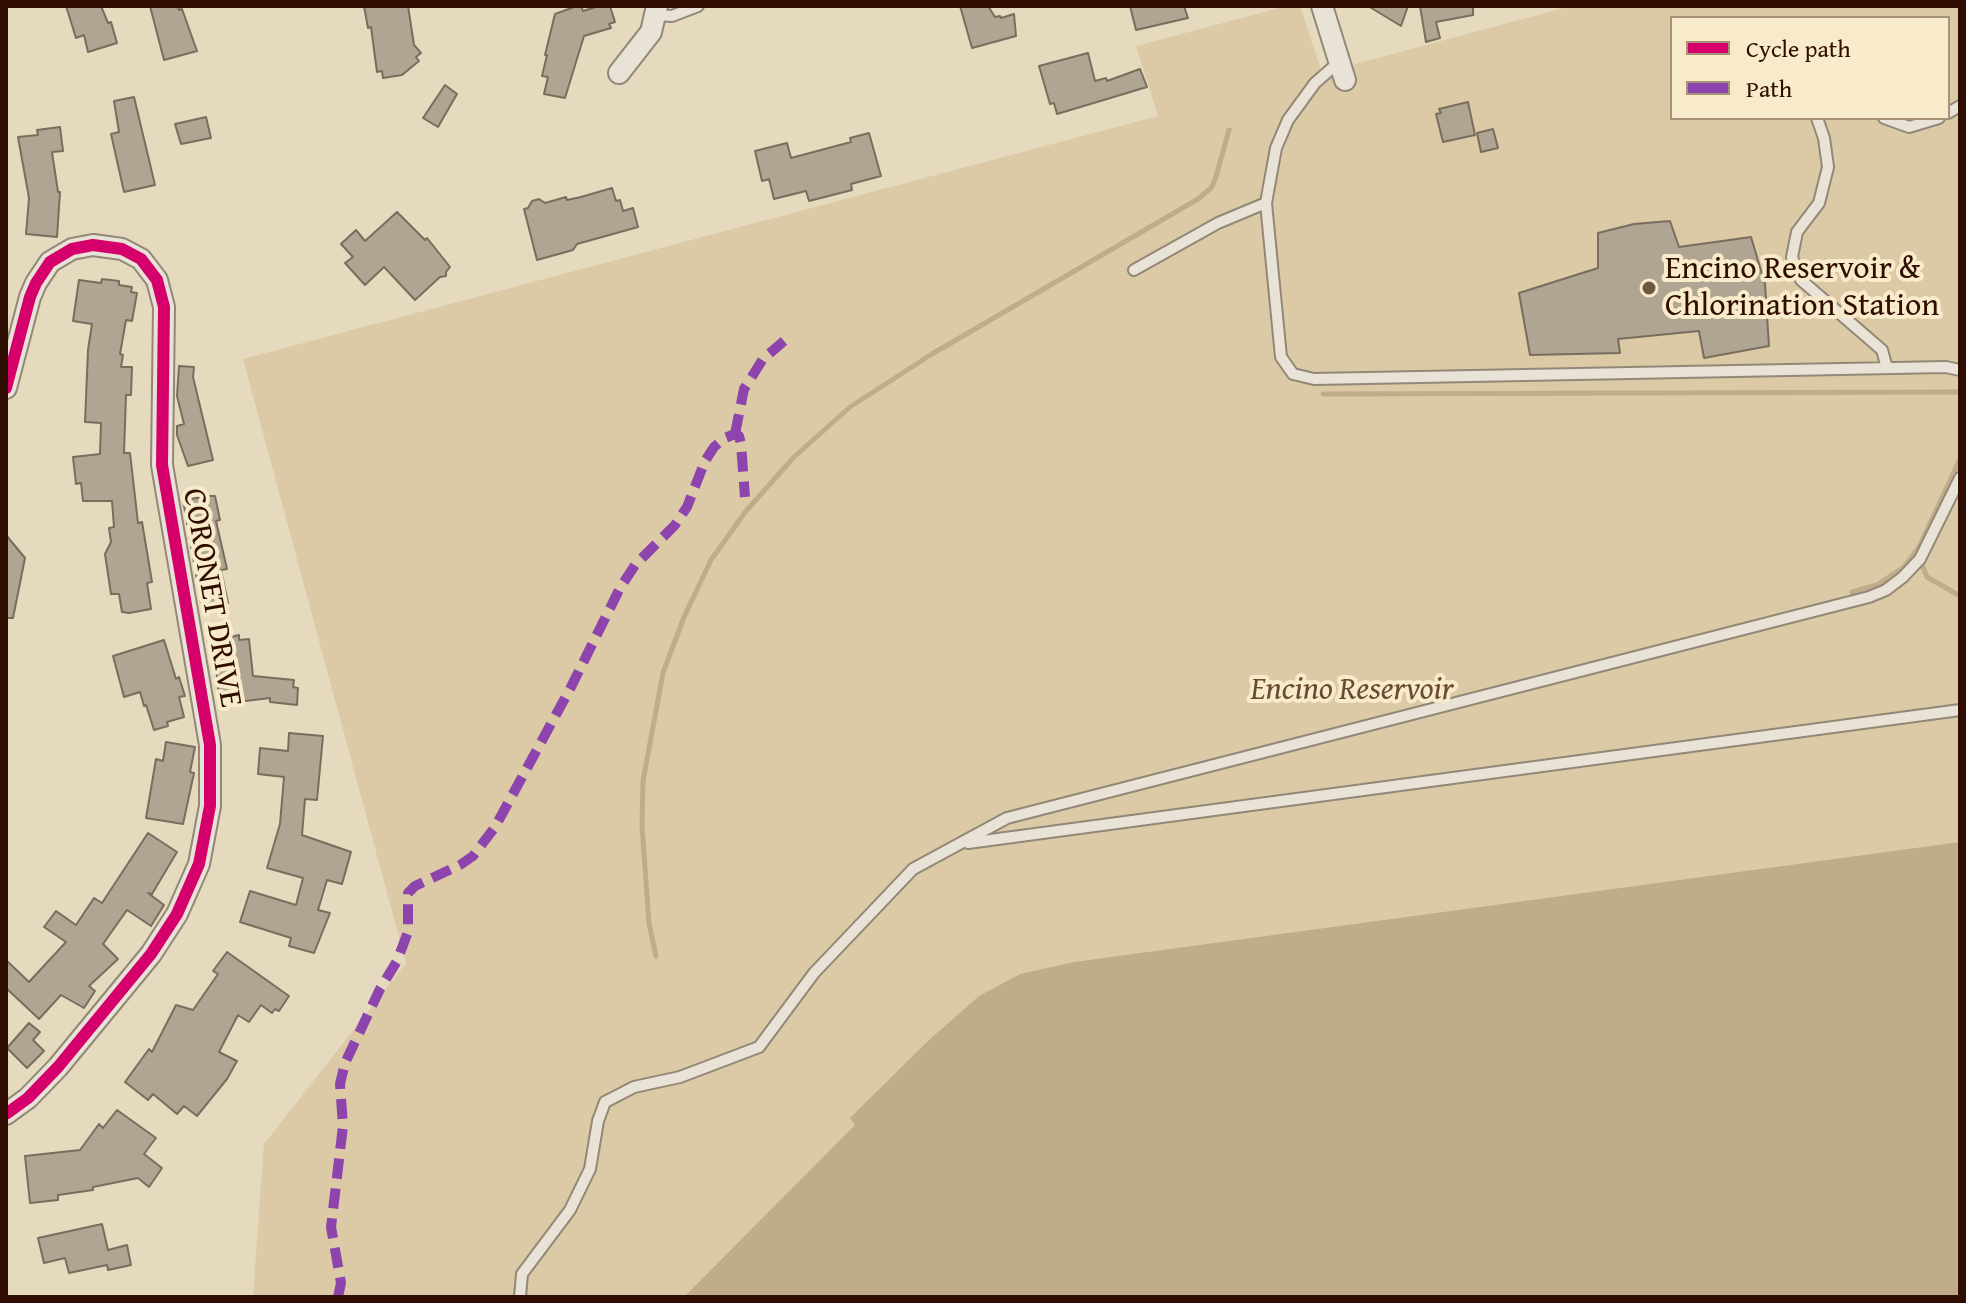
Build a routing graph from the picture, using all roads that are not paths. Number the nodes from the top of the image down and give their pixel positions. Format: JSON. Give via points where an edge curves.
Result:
{"nodes":[{"id":1,"x":698,"y":6,"type":"edge"},
{"id":2,"x":1322,"y":6,"type":"edge"},
{"id":3,"x":656,"y":11,"type":"edge"},
{"id":4,"x":1342,"y":71,"type":"joint"},
{"id":5,"x":619,"y":73,"type":"dead end"},
{"id":6,"x":1818,"y":120,"type":"edge"},
{"id":7,"x":1890,"y":120,"type":"edge"},
{"id":8,"x":1932,"y":120,"type":"edge"},
{"id":9,"x":1266,"y":203,"type":"junction"},
{"id":10,"x":1134,"y":270,"type":"dead end"},
{"id":11,"x":1887,"y":368,"type":"junction"},
{"id":12,"x":1960,"y":370,"type":"edge"},
{"id":13,"x":6,"y":388,"type":"edge"},
{"id":14,"x":1960,"y":478,"type":"edge"},
{"id":15,"x":1960,"y":710,"type":"edge"},
{"id":16,"x":958,"y":844,"type":"junction"},
{"id":17,"x":6,"y":1114,"type":"edge"},
{"id":18,"x":520,"y":1297,"type":"edge"}],
"edges":[{"from":1,"to":3,"type":"lane","via":[[672,16]]},
{"from":2,"to":4,"type":"street"},
{"from":3,"to":5,"type":"street","via":[[651,32]]},
{"from":4,"to":9,"type":"lane","via":[[1315,83],[1288,120],[1276,148]]},
{"from":6,"to":11,"type":"lane","via":[[1828,167],[1819,203],[1797,232],[1792,257],[1801,280],[1882,350]]},
{"from":7,"to":8,"type":"lane","via":[[1909,127]]},
{"from":9,"to":10,"type":"lane"},
{"from":9,"to":11,"type":"lane","via":[[1281,357],[1293,374],[1314,379]]},
{"from":11,"to":12,"type":"lane"},
{"from":13,"to":17,"type":"street","name":"CORONET DRIVE","via":[[30,297],[50,262],[72,249],[93,245],[122,249],[141,259],[157,280],[164,307],[162,465],[210,745],[210,806],[199,864],[177,914],[151,954],[58,1067]]},
{"from":14,"to":16,"type":"lane","via":[[1920,559],[1886,590],[1869,597],[1007,818]]},
{"from":15,"to":16,"type":"lane"},
{"from":16,"to":18,"type":"lane","via":[[913,869],[888,893],[814,973],[759,1047],[680,1077],[634,1087],[605,1102],[590,1169],[570,1210],[522,1274]]}]}
